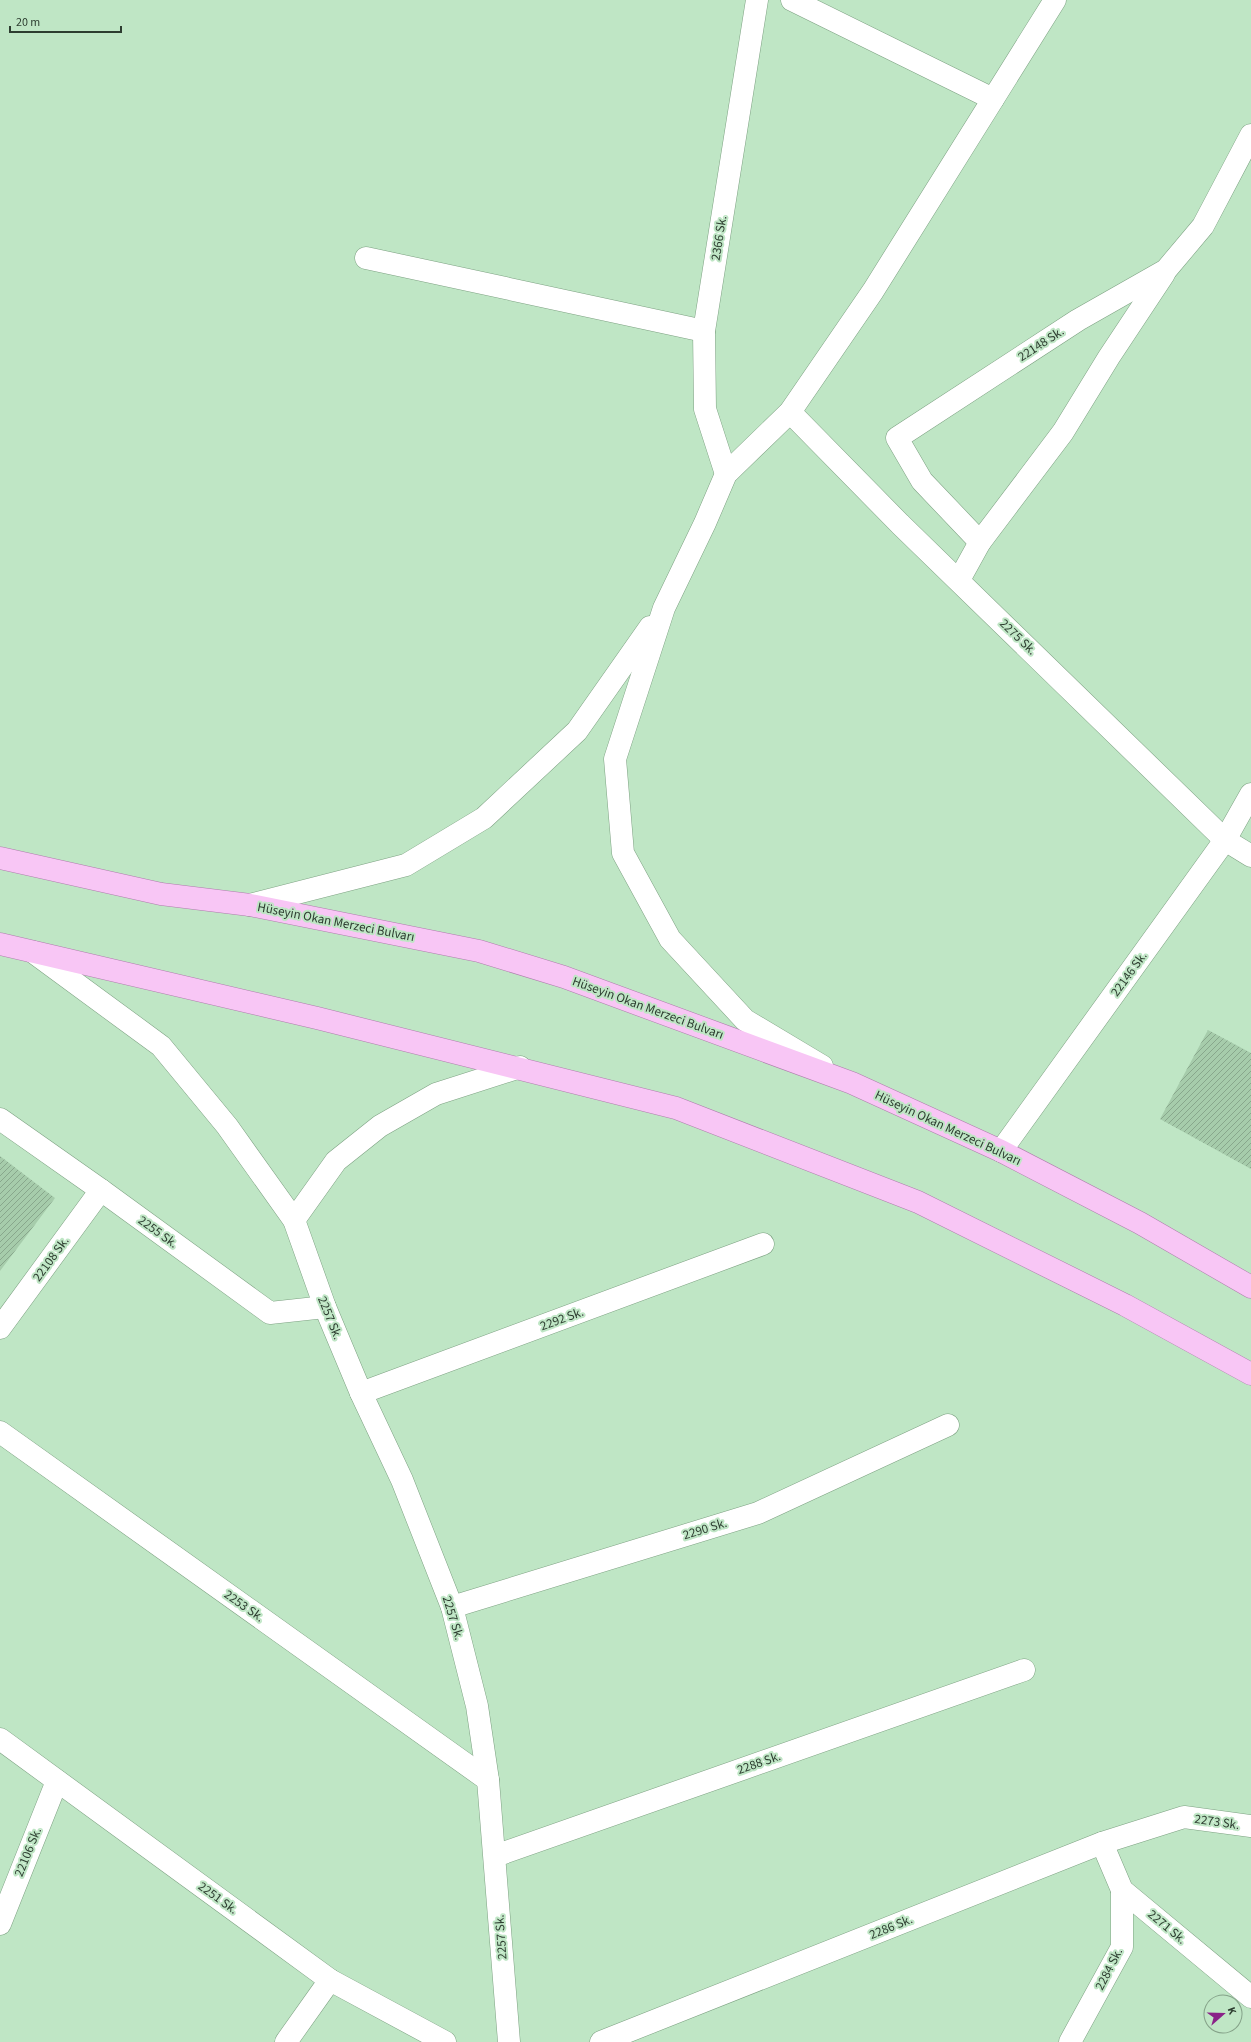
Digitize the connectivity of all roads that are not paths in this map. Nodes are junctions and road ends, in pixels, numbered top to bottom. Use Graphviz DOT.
graph roads {
  1 [pos="757,0"];
  2 [pos="792,0"];
  3 [pos="1055,0"];
  4 [pos="993,99"];
  5 [pos="1251,135"];
  6 [pos="366,258"];
  7 [pos="1166,270"];
  8 [pos="704,331"];
  9 [pos="790,412"];
  10 [pos="726,474"];
  11 [pos="980,542"];
  12 [pos="959,580"];
  13 [pos="664,608"];
  14 [pos="1251,794"];
  15 [pos="1225,840"];
  16 [pos="1251,856"];
  17 [pos="0,858"];
  18 [pos="250,905"];
  19 [pos="0,944"];
  20 [pos="33,952"];
  21 [pos="520,1067"];
  22 [pos="852,1083"];
  23 [pos="0,1119"];
  24 [pos="1002,1151"];
  25 [pos="102,1190"];
  26 [pos="294,1220"];
  27 [pos="763,1244"];
  28 [pos="1251,1287"];
  29 [pos="325,1307"];
  30 [pos="0,1328"];
  31 [pos="1251,1374"];
  32 [pos="361,1393"];
  33 [pos="948,1425"];
  34 [pos="0,1432"];
  35 [pos="452,1607"];
  36 [pos="1024,1670"];
  37 [pos="0,1739"];
  38 [pos="488,1780"];
  39 [pos="56,1781"];
  40 [pos="1184,1817"];
  41 [pos="1251,1826"];
  42 [pos="1102,1843"];
  43 [pos="495,1856"];
  44 [pos="1122,1890"];
  45 [pos="0,1924"];
  46 [pos="330,1980"];
  47 [pos="1251,1997"];
  48 [pos="286,2042"];
  49 [pos="445,2042"];
  50 [pos="509,2042"];
  51 [pos="602,2042"];
  52 [pos="1070,2042"];
  1 -- 8 [label="street, 2366 Sk."];
  2 -- 4 [label="street"];
  3 -- 4 [label="street"];
  4 -- 9 [label="street"];
  5 -- 7 [label="street, 22148 Sk."];
  6 -- 8 [label="street"];
  7 -- 11 [label="street"];
  7 -- 11 [label="street, 22148 Sk."];
  8 -- 10 [label="street, 2366 Sk."];
  9 -- 10 [label="street"];
  9 -- 12 [label="street, 2275 Sk."];
  10 -- 13 [label="street"];
  11 -- 12 [label="street"];
  12 -- 15 [label="street, 2275 Sk."];
  13 -- 18 [label="street"];
  13 -- 22 [label="street"];
  14 -- 15 [label="street, 22146 Sk."];
  15 -- 16 [label="street, 2275 Sk."];
  15 -- 24 [label="street, 22146 Sk."];
  17 -- 18 [label="main road, Hüseyin Okan Merzeci Bulvarı"];
  18 -- 22 [label="main road, Hüseyin Okan Merzeci Bulvarı"];
  19 -- 20 [label="main road"];
  20 -- 21 [label="main road"];
  20 -- 26 [label="street, 2257 Sk."];
  21 -- 26 [label="street"];
  21 -- 31 [label="main road"];
  22 -- 24 [label="main road, Hüseyin Okan Merzeci Bulvarı"];
  23 -- 25 [label="street, 2255 Sk."];
  24 -- 28 [label="main road, Hüseyin Okan Merzeci Bulvarı"];
  25 -- 29 [label="street, 2255 Sk."];
  25 -- 30 [label="street, 22108 Sk."];
  26 -- 29 [label="street, 2257 Sk."];
  27 -- 32 [label="street, 2292 Sk."];
  29 -- 32 [label="street, 2257 Sk."];
  32 -- 35 [label="street, 2257 Sk."];
  33 -- 35 [label="street, 2290 Sk."];
  34 -- 38 [label="street, 2253 Sk."];
  35 -- 38 [label="street, 2257 Sk."];
  36 -- 43 [label="street, 2288 Sk."];
  37 -- 39 [label="street, 2251 Sk."];
  38 -- 43 [label="street, 2257 Sk."];
  39 -- 45 [label="street, 22106 Sk."];
  39 -- 46 [label="street, 2251 Sk."];
  40 -- 41 [label="street, 2273 Sk."];
  40 -- 42 [label="street, 2286 Sk."];
  42 -- 44 [label="street, 2271 Sk."];
  42 -- 51 [label="street, 2286 Sk."];
  43 -- 50 [label="street, 2257 Sk."];
  44 -- 47 [label="street, 2271 Sk."];
  44 -- 52 [label="street, 2284 Sk."];
  46 -- 48 [label="street"];
  46 -- 49 [label="street, 2251 Sk."];
}
